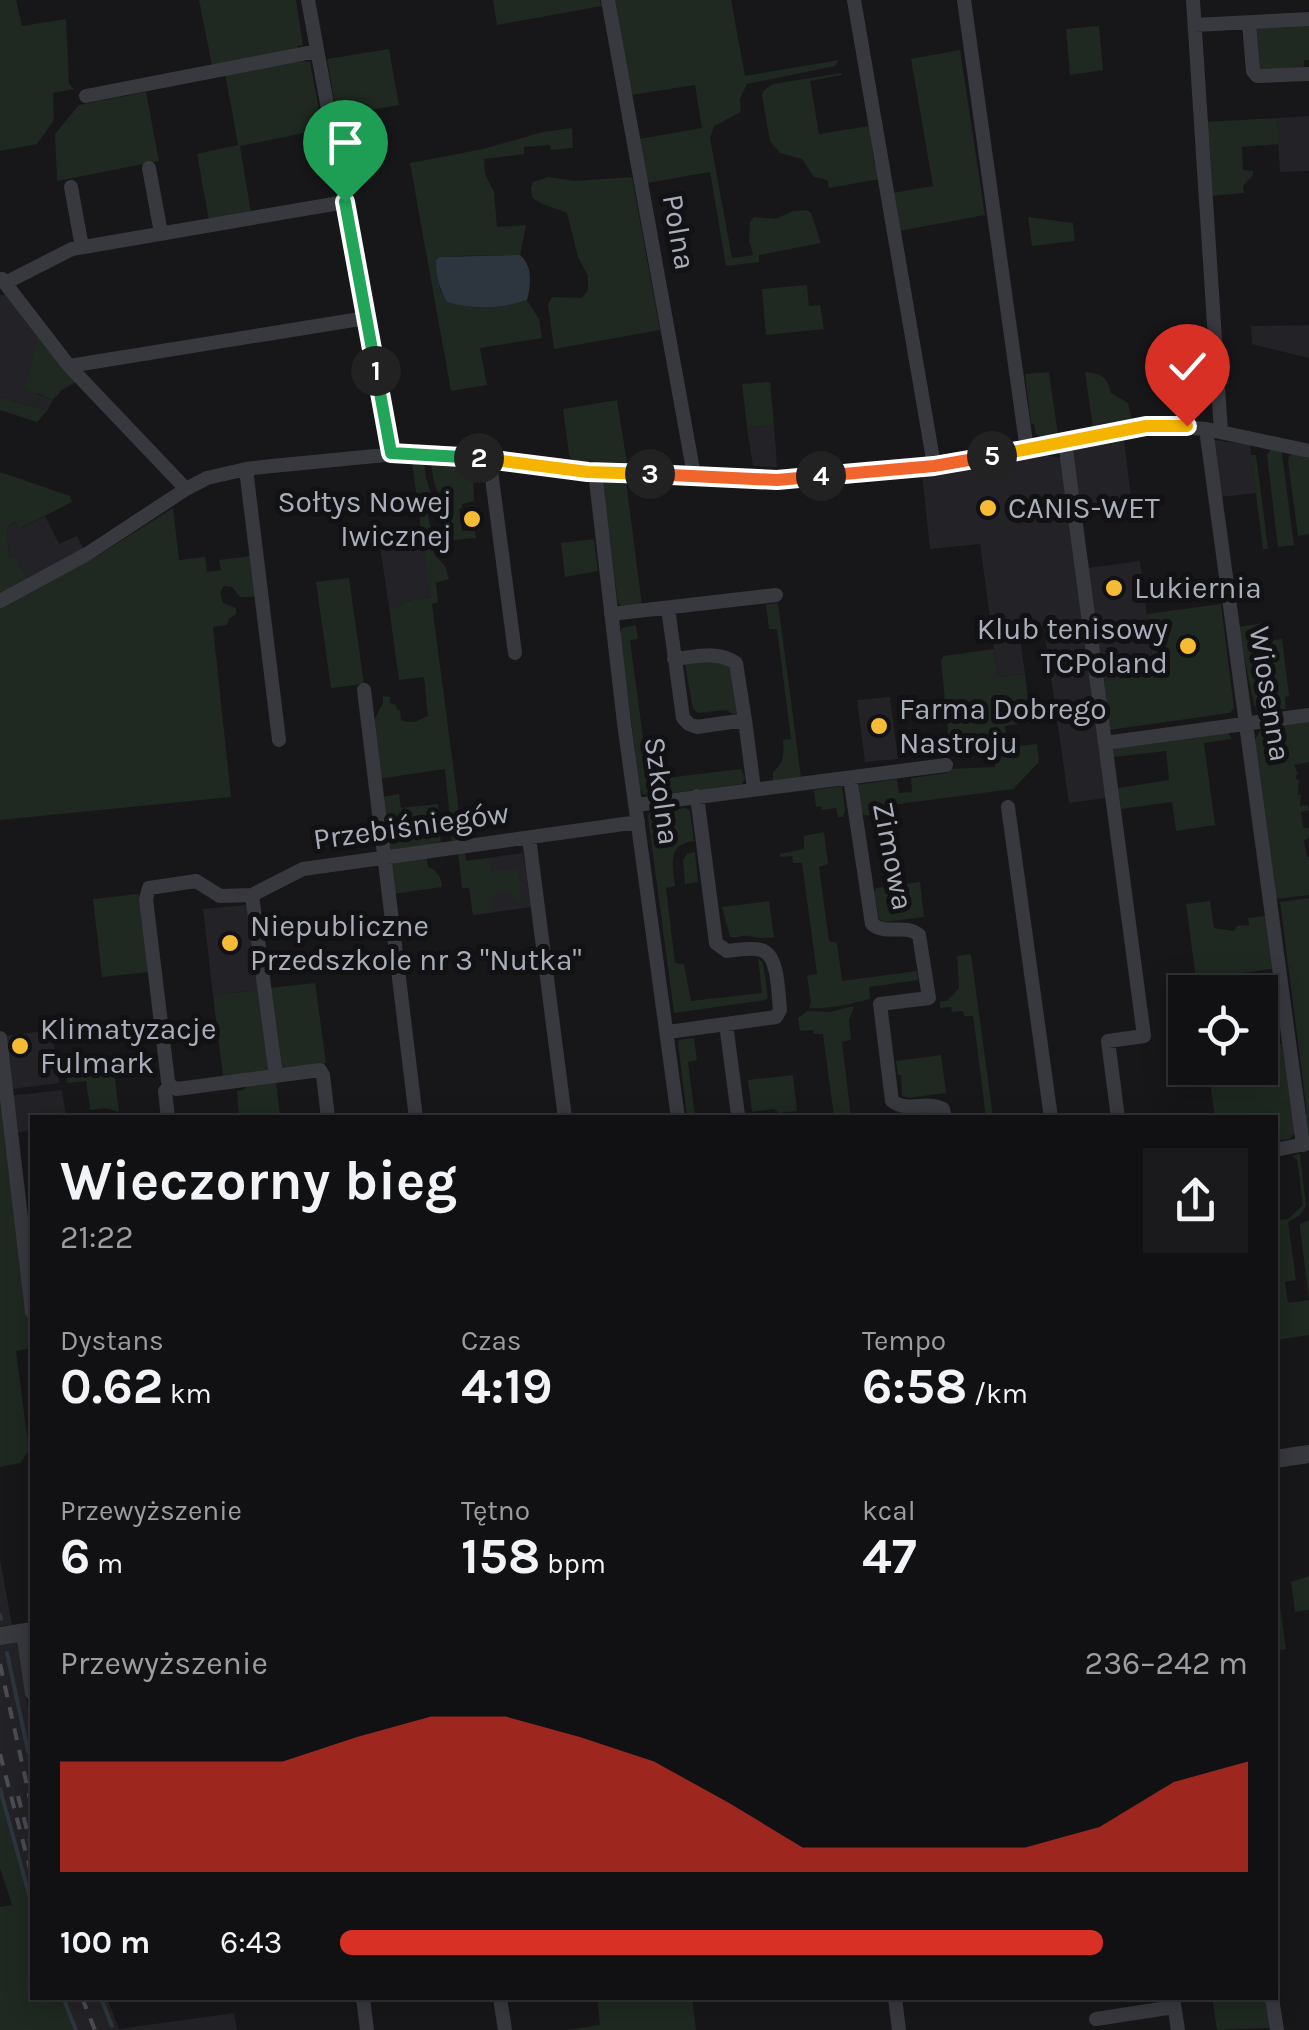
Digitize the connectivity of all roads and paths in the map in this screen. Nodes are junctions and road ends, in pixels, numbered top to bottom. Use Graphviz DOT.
graph roads {
  1 [pos="308,0"];
  2 [pos="608,0"];
  3 [pos="854,0"];
  4 [pos="964,0"];
  5 [pos="1194,0"];
  6 [pos="1309,19"];
  7 [pos="1249,23"];
  8 [pos="1195,25"];
  9 [pos="317,51"];
  10 [pos="1309,74"];
  11 [pos="86,96"];
  12 [pos="149,168"];
  13 [pos="72,188"];
  14 [pos="345,202"];
  15 [pos="161,233"];
  16 [pos="82,247"];
  17 [pos="3,279"];
  18 [pos="366,318"];
  19 [pos="69,366"];
  20 [pos="1214,431"];
  21 [pos="1065,442"];
  22 [pos="1027,450"];
  23 [pos="1309,451"];
  24 [pos="391,453"];
  25 [pos="492,460"];
  26 [pos="934,466"];
  27 [pos="246,469"];
  28 [pos="595,472"];
  29 [pos="694,475"];
  30 [pos="186,489"];
  31 [pos="776,594"];
  32 [pos="0,601"];
  33 [pos="668,608"];
  34 [pos="611,614"];
  35 [pos="514,652"];
  36 [pos="674,660"];
  37 [pos="364,690"];
  38 [pos="1309,716"];
  39 [pos="745,720"];
  40 [pos="1247,724"];
  41 [pos="280,740"];
  42 [pos="1105,743"];
  43 [pos="946,765"];
  44 [pos="850,778"];
  45 [pos="754,789"];
  46 [pos="696,796"];
  47 [pos="636,805"];
  48 [pos="1008,807"];
  49 [pos="638,822"];
  50 [pos="528,838"];
  51 [pos="384,858"];
  52 [pos="252,895"];
  53 [pos="726,1024"];
  54 [pos="668,1032"];
  55 [pos="0,1038"];
  56 [pos="276,1076"];
  57 [pos="171,1086"];
  58 [pos="168,1115"];
  59 [pos="328,1115"];
  60 [pos="416,1115"];
  61 [pos="565,1115"];
  62 [pos="678,1115"];
  63 [pos="738,1115"];
  64 [pos="944,1115"];
  65 [pos="1051,1115"];
  66 [pos="1118,1115"];
  67 [pos="1306,1144"];
  68 [pos="1278,1149"];
  69 [pos="30,1295"];
  70 [pos="1309,1454"];
  71 [pos="1278,1459"];
  72 [pos="28,1631"];
  73 [pos="0,1636"];
  74 [pos="30,1662"];
  75 [pos="363,2000"];
  76 [pos="500,2000"];
  77 [pos="895,2000"];
  78 [pos="1272,2000"];
  79 [pos="1174,2002"];
  80 [pos="1096,2018"];
  81 [pos="367,2030"];
  82 [pos="504,2030"];
  83 [pos="900,2030"];
  84 [pos="1178,2030"];
  85 [pos="1277,2030"];
  1 -- 9 [label="street"];
  2 -- 29 [label="street, Polna"];
  3 -- 26 [label="street"];
  4 -- 22 [label="street"];
  5 -- 8 [label="street, Wiosenna"];
  6 -- 7 [label="street"];
  7 -- 8 [label="street"];
  7 -- 10 [label="street"];
  8 -- 20 [label="street, Wiosenna"];
  9 -- 11 [label="street"];
  9 -- 14 [label="street"];
  12 -- 15 [label="street"];
  13 -- 16 [label="street"];
  14 -- 15 [label="street"];
  14 -- 18 [label="street"];
  15 -- 16 [label="street"];
  16 -- 17 [label="street"];
  17 -- 19 [label="street"];
  18 -- 19 [label="street"];
  18 -- 24 [label="street"];
  19 -- 30 [label="street"];
  20 -- 21 [label="street"];
  20 -- 23 [label="street"];
  20 -- 40 [label="street, Wiosenna"];
  21 -- 22 [label="street"];
  21 -- 42 [label="street"];
  22 -- 26 [label="street"];
  24 -- 25 [label="street"];
  24 -- 27 [label="street"];
  25 -- 28 [label="street"];
  25 -- 35 [label="street"];
  26 -- 29 [label="street"];
  27 -- 30 [label="street"];
  27 -- 41 [label="street"];
  28 -- 29 [label="street"];
  28 -- 34 [label="street, Szkolna"];
  30 -- 32 [label="street"];
  31 -- 33 [label="street"];
  33 -- 34 [label="street"];
  33 -- 36 [label="street"];
  34 -- 47 [label="street, Szkolna"];
  36 -- 39 [label="street"];
  36 -- 39 [label="street"];
  37 -- 51 [label="street"];
  38 -- 40 [label="street"];
  39 -- 45 [label="street"];
  40 -- 42 [label="street"];
  40 -- 67 [label="street, Wiosenna"];
  42 -- 66 [label="street"];
  43 -- 44 [label="street"];
  44 -- 45 [label="street"];
  44 -- 64 [label="street, Zimowa"];
  45 -- 46 [label="street"];
  46 -- 47 [label="street"];
  46 -- 53 [label="street"];
  47 -- 49 [label="street, Szkolna"];
  48 -- 65 [label="street"];
  49 -- 50 [label="street, Przebiśniegów"];
  49 -- 54 [label="street, Szkolna"];
  50 -- 51 [label="street, Przebiśniegów"];
  50 -- 61 [label="street"];
  51 -- 52 [label="street, Przebiśniegów"];
  51 -- 60 [label="street"];
  52 -- 56 [label="street"];
  52 -- 57 [label="street"];
  53 -- 54 [label="street"];
  53 -- 63 [label="street"];
  54 -- 62 [label="street, Szkolna"];
  55 -- 69 [label="street"];
  56 -- 57 [label="street"];
  56 -- 59 [label="street"];
  57 -- 58 [label="street"];
  67 -- 68 [label="street"];
  70 -- 71 [label="street"];
  72 -- 73 [label="street"];
  72 -- 74 [label="street"];
  75 -- 81 [label="street"];
  76 -- 82 [label="street"];
  77 -- 83 [label="street"];
  78 -- 85 [label="street"];
  79 -- 80 [label="street"];
  79 -- 84 [label="street"];
}
